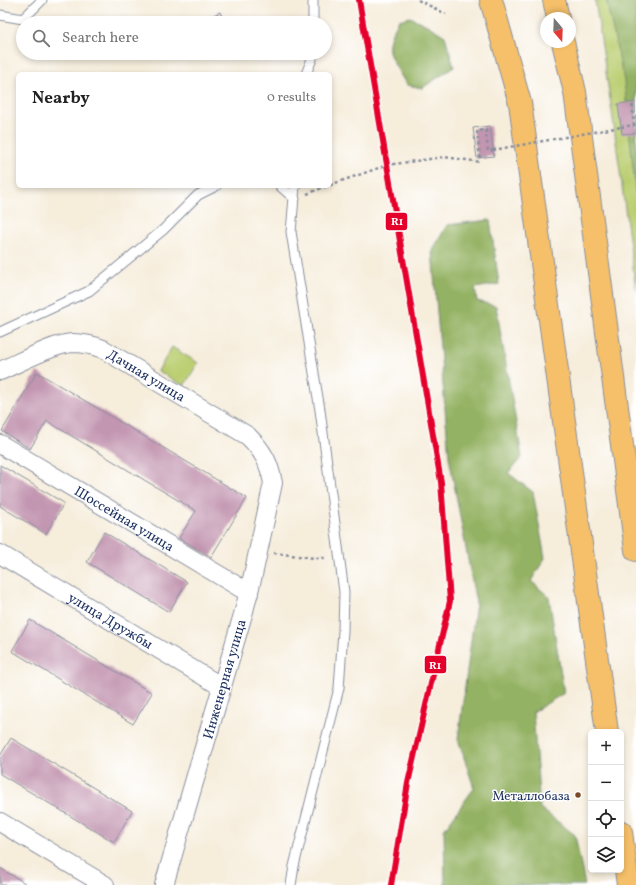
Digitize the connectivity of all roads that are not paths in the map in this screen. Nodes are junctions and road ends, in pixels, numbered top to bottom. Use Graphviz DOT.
graph roads {
  1 [pos="42,0"];
  2 [pos="313,0"];
  3 [pos="491,0"];
  4 [pos="554,0"];
  5 [pos="557,12"];
  6 [pos="0,14"];
  7 [pos="25,16"];
  8 [pos="313,16"];
  9 [pos="16,17"];
  10 [pos="565,48"];
  11 [pos="312,60"];
  12 [pos="307,72"];
  13 [pos="212,188"];
  14 [pos="282,188"];
  15 [pos="295,188"];
  16 [pos="295,199"];
  17 [pos="0,332"];
  18 [pos="0,371"];
  19 [pos="0,444"];
  20 [pos="271,470"];
  21 [pos="636,550"];
  22 [pos="0,554"];
  23 [pos="249,593"];
  24 [pos="222,688"];
  25 [pos="607,729"];
  26 [pos="0,822"];
  27 [pos="622,837"];
  28 [pos="106,885"];
  29 [pos="164,885"];
  30 [pos="291,885"];
  31 [pos="628,885"];
  1 -- 7 [label="lane"];
  2 -- 8 [label="lane"];
  3 -- 25 [label="highway"];
  4 -- 5 [label="highway"];
  6 -- 9 [label="lane"];
  10 -- 21 [label="highway"];
  11 -- 12 [label="lane"];
  13 -- 17 [label="lane"];
  14 -- 16 [label="lane"];
  15 -- 16 [label="lane"];
  16 -- 30 [label="lane"];
  18 -- 20 [label="street, Дачная улица"];
  19 -- 23 [label="street, Шоссейная улица"];
  20 -- 23 [label="street, Инженерная улица"];
  22 -- 24 [label="street, улица Дружбы"];
  23 -- 24 [label="street, Инженерная улица"];
  24 -- 29 [label="street, Инженерная улица"];
  26 -- 28 [label="street"];
  27 -- 31 [label="highway"];
}
